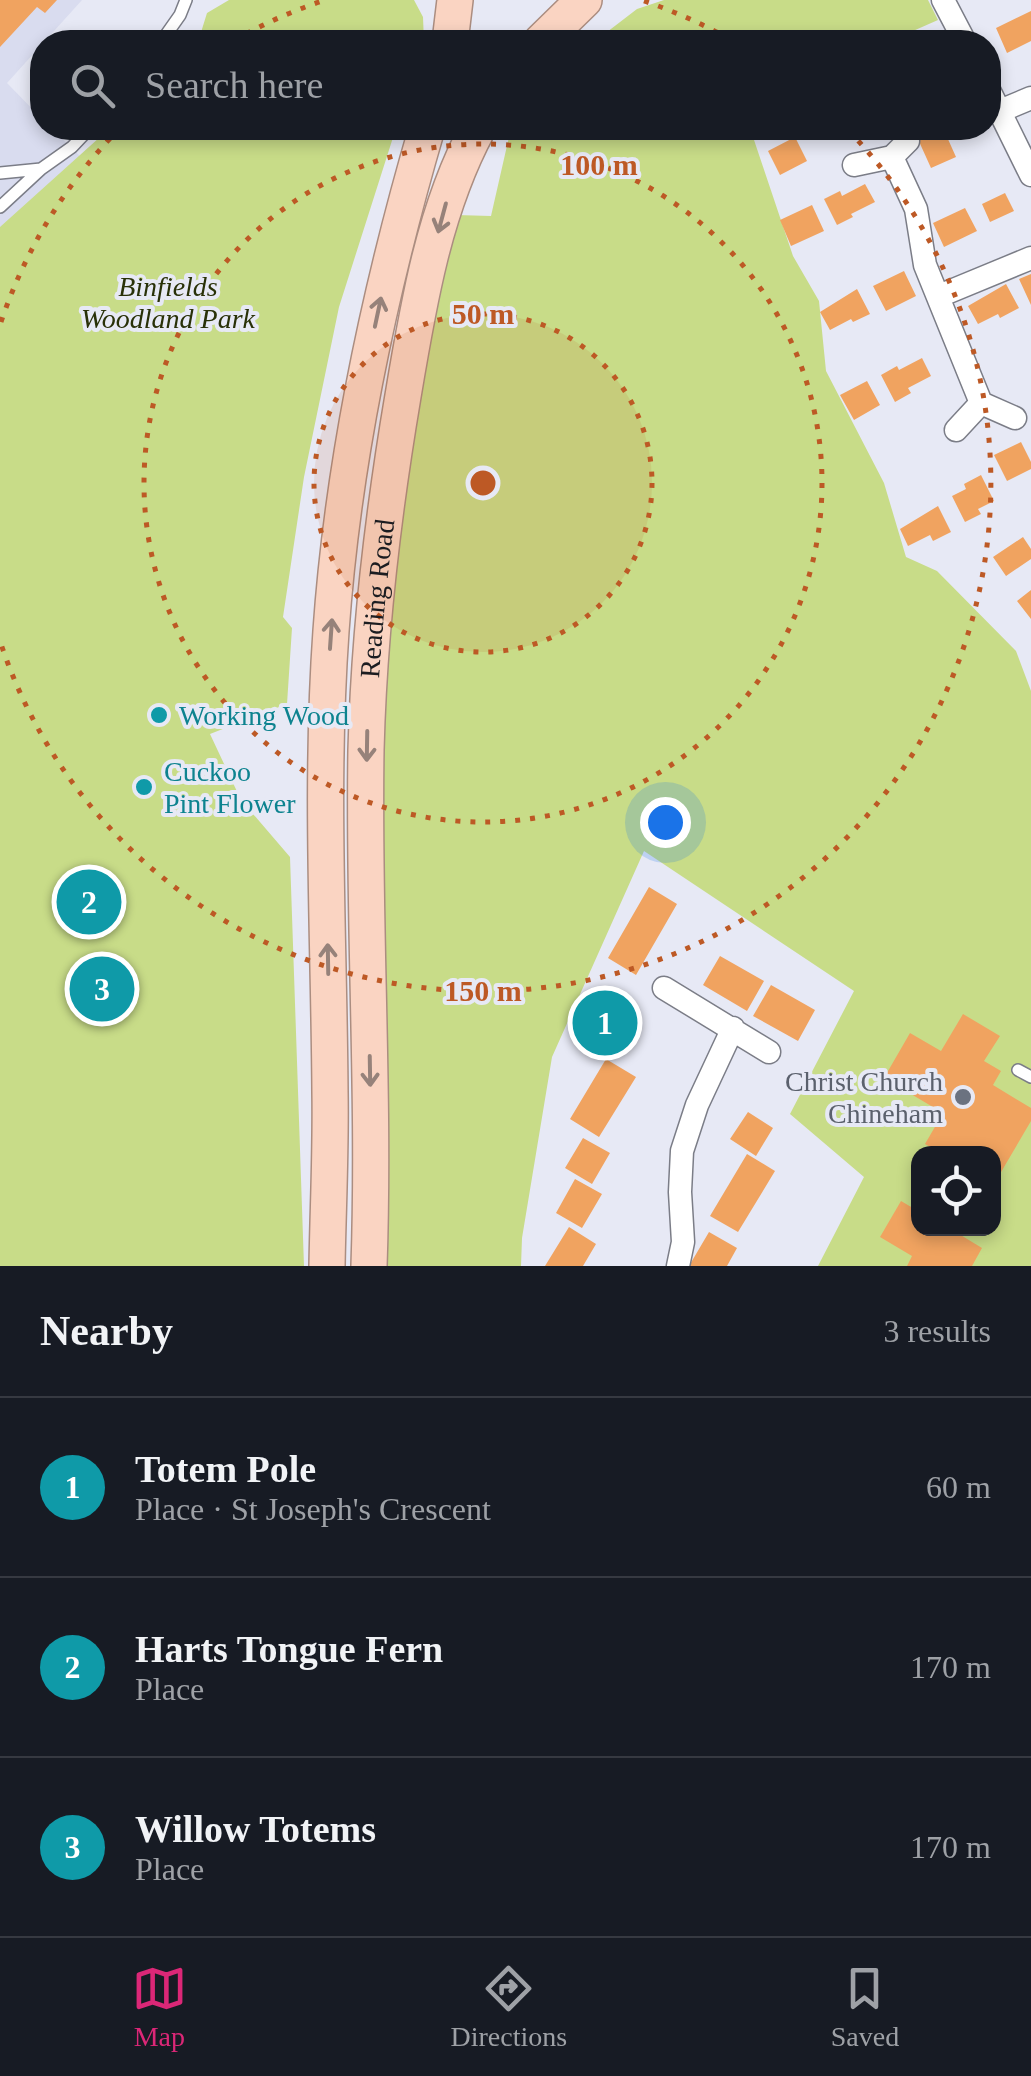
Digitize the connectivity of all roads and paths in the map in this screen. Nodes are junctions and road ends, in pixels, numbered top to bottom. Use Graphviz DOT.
graph roads {
  1 [pos="186,0"];
  2 [pos="455,0"];
  3 [pos="584,0"];
  4 [pos="942,0"];
  5 [pos="169,30"];
  6 [pos="451,30"];
  7 [pos="553,30"];
  8 [pos="958,30"];
  9 [pos="1031,98"];
  10 [pos="1001,111"];
  11 [pos="1001,113"];
  12 [pos="78,140"];
  13 [pos="423,140"];
  14 [pos="471,140"];
  15 [pos="854,164"];
  16 [pos="41,169"];
  17 [pos="0,173"];
  18 [pos="1031,176"];
  19 [pos="0,207"];
  20 [pos="1031,258"];
  21 [pos="939,296"];
  22 [pos="981,403"];
  23 [pos="1016,418"];
  24 [pos="956,430"];
  25 [pos="664,988"];
  26 [pos="734,1028"];
  27 [pos="768,1052"];
  28 [pos="1018,1070"];
  29 [pos="1031,1077"];
  30 [pos="327,1266"];
  31 [pos="369,1266"];
  32 [pos="678,1266"];
  1 -- 5 [label="lane"];
  2 -- 6 [label="highway"];
  3 -- 7 [label="highway"];
  4 -- 8 [label="street"];
  9 -- 10 [label="street"];
  11 -- 18 [label="street"];
  12 -- 16 [label="lane"];
  30 -- 13 [label="highway, Reading Road, one-way"];
  14 -- 31 [label="highway, Reading Road, one-way"];
  15 -- 21 [label="street"];
  16 -- 17 [label="lane"];
  16 -- 19 [label="lane"];
  20 -- 21 [label="street"];
  21 -- 22 [label="street"];
  22 -- 23 [label="street"];
  22 -- 24 [label="street"];
  25 -- 26 [label="street"];
  26 -- 27 [label="street"];
  26 -- 32 [label="street"];
  28 -- 29 [label="lane"];
}
